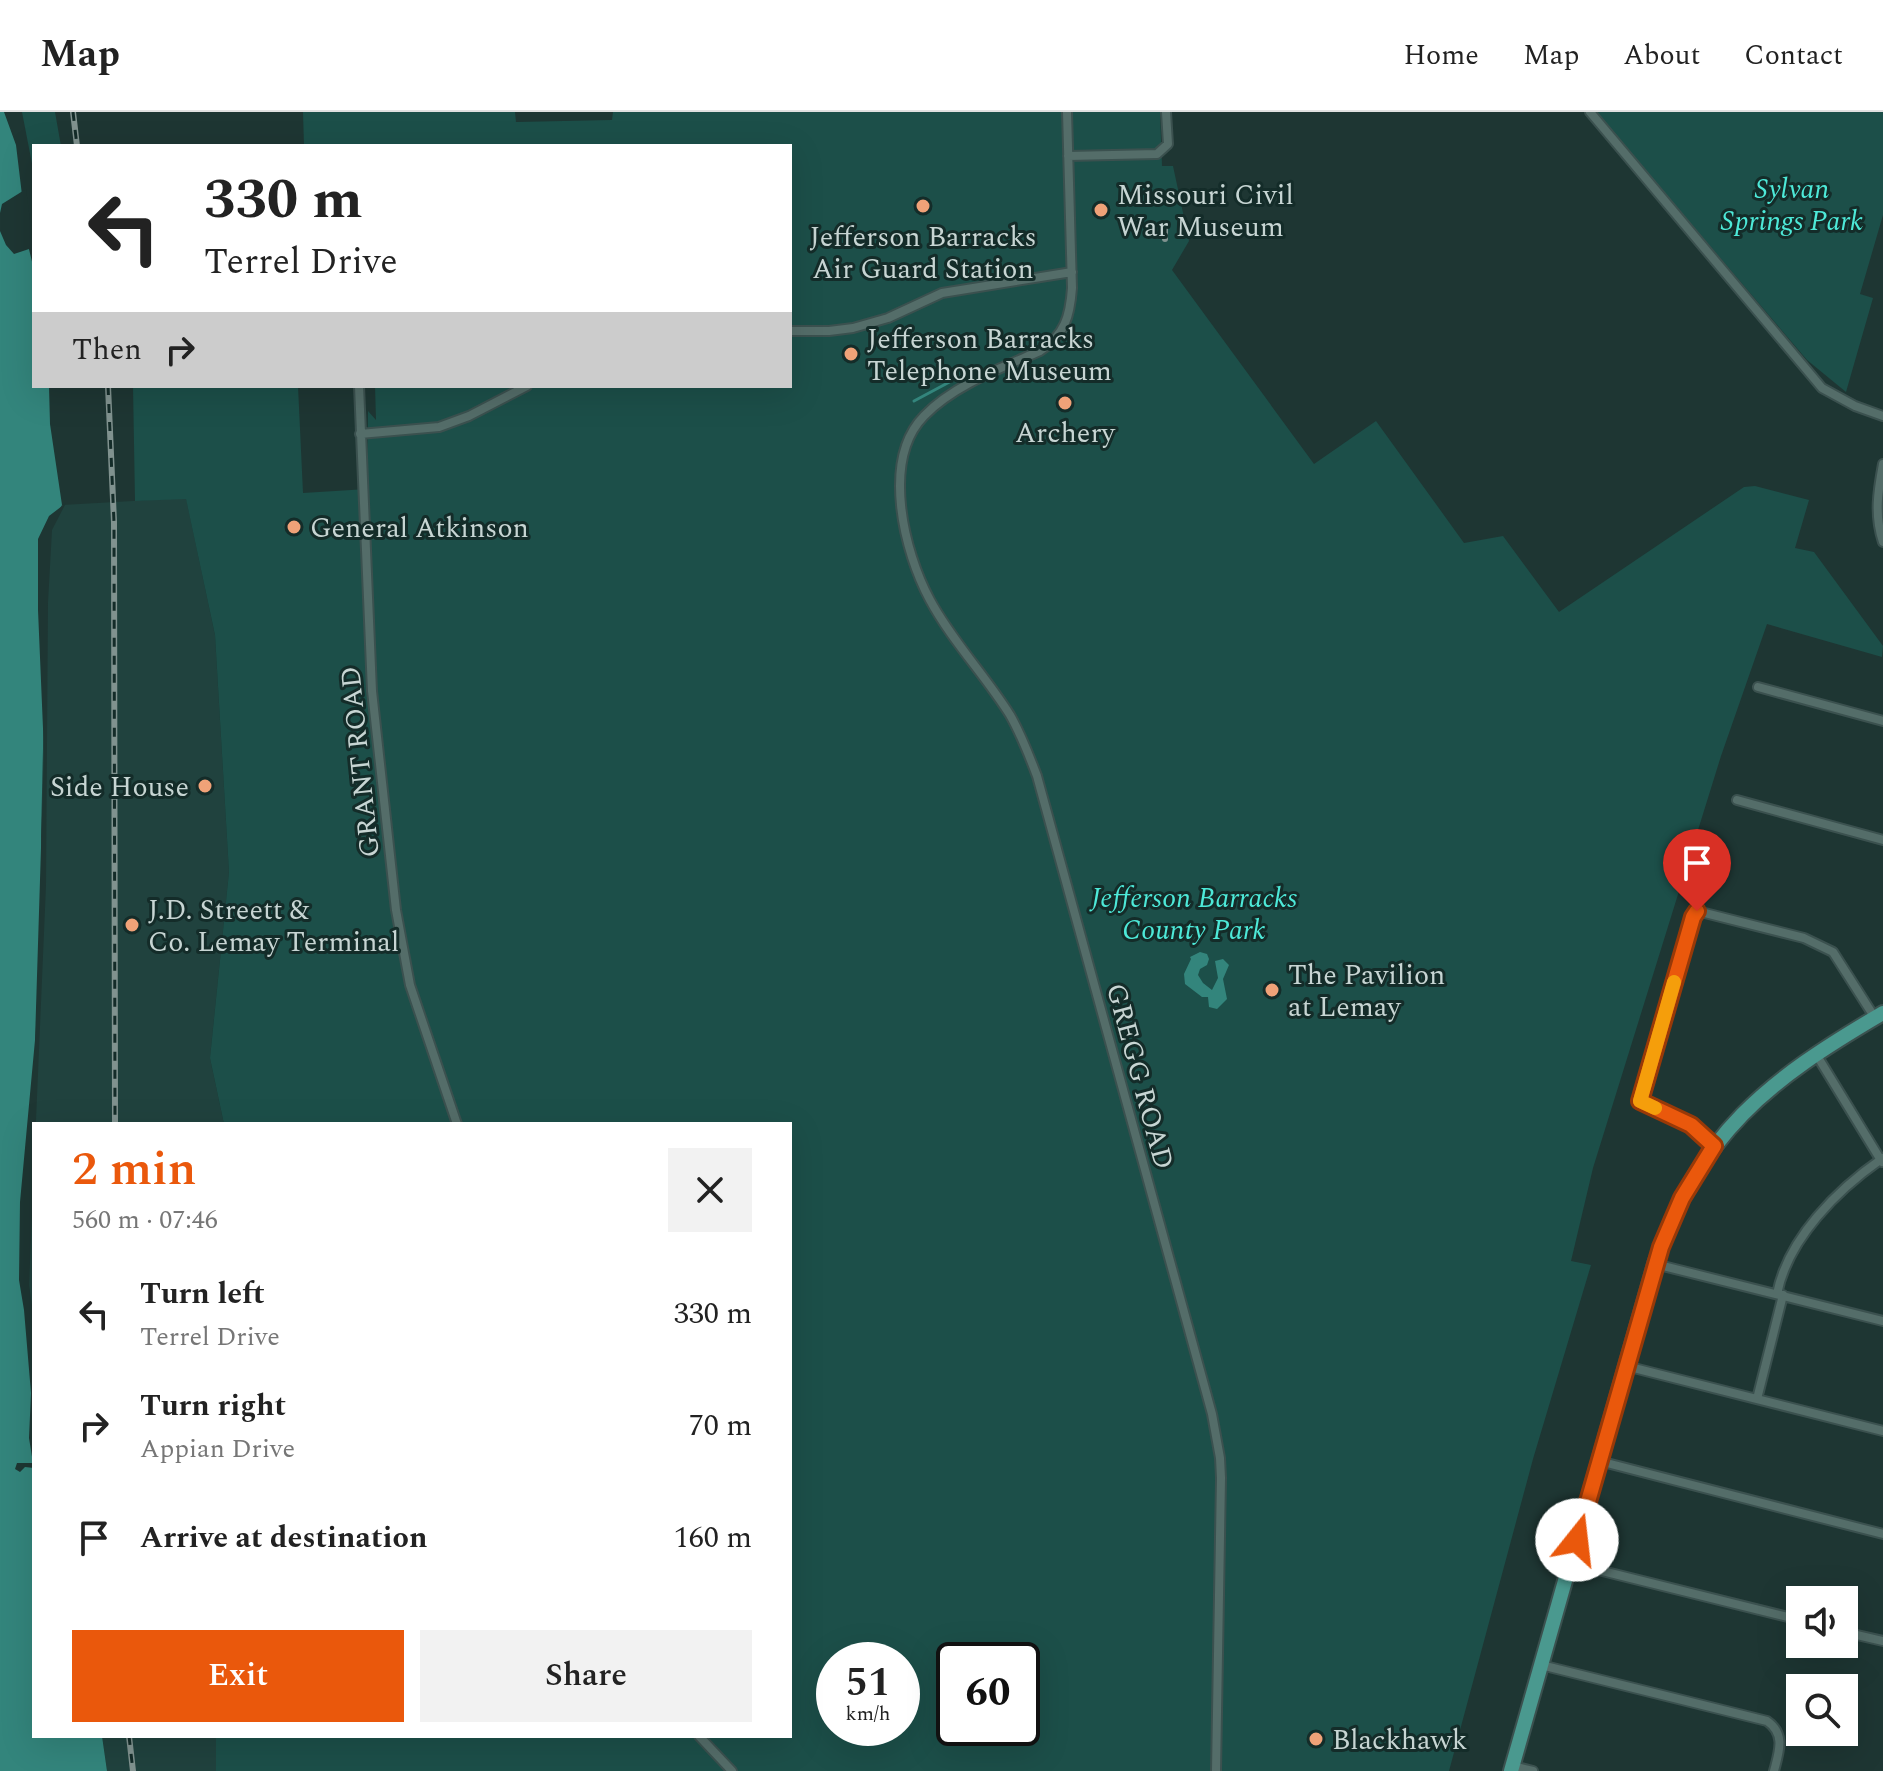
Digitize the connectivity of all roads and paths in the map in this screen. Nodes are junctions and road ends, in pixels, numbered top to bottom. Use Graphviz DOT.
graph roads {
  1 [pos="1067,112"];
  2 [pos="1166,112"];
  3 [pos="1590,112"];
  4 [pos="1068,156"];
  5 [pos="1072,272"];
  6 [pos="792,331"];
  7 [pos="359,388"];
  8 [pos="523,388"];
  9 [pos="1883,416"];
  10 [pos="360,434"];
  11 [pos="1883,464"];
  12 [pos="1883,542"];
  13 [pos="1758,687"];
  14 [pos="1883,721"];
  15 [pos="1737,800"];
  16 [pos="1883,840"];
  17 [pos="1879,1015"];
  18 [pos="1816,1053"];
  19 [pos="456,1122"];
  20 [pos="1714,1146"];
  21 [pos="1882,1160"];
  22 [pos="1655,1264"];
  23 [pos="1780,1294"];
  24 [pos="1883,1321"];
  25 [pos="1626,1366"];
  26 [pos="1757,1399"];
  27 [pos="1883,1431"];
  28 [pos="1599,1461"];
  29 [pos="1883,1534"];
  30 [pos="1570,1563"];
  31 [pos="1786,1617"];
  32 [pos="1858,1635"];
  33 [pos="1883,1641"];
  34 [pos="1541,1665"];
  35 [pos="701,1738"];
  36 [pos="1512,1768"];
  37 [pos="732,1771"];
  38 [pos="1216,1771"];
  39 [pos="1533,1771"];
  40 [pos="1774,1771"];
  1 -- 4 [label="street, GREGG ROAD"];
  2 -- 4 [label="street"];
  3 -- 9 [label="street"];
  4 -- 5 [label="street, GREGG ROAD"];
  5 -- 6 [label="street"];
  5 -- 38 [label="street, GREGG ROAD"];
  7 -- 10 [label="street, GRANT ROAD"];
  8 -- 10 [label="street"];
  10 -- 19 [label="street, GRANT ROAD"];
  11 -- 12 [label="street"];
  13 -- 14 [label="street"];
  15 -- 16 [label="street"];
  17 -- 18 [label="main road"];
  17 -- 20 [label="street"];
  18 -- 20 [label="main road"];
  18 -- 21 [label="street"];
  20 -- 22 [label="main road"];
  21 -- 23 [label="street"];
  22 -- 23 [label="street"];
  22 -- 25 [label="main road"];
  23 -- 24 [label="street"];
  23 -- 26 [label="street"];
  25 -- 26 [label="street"];
  25 -- 28 [label="main road"];
  26 -- 27 [label="street"];
  28 -- 29 [label="street"];
  28 -- 30 [label="main road"];
  30 -- 31 [label="street"];
  30 -- 34 [label="main road"];
  32 -- 33 [label="street"];
  34 -- 36 [label="main road"];
  34 -- 40 [label="street"];
  35 -- 37 [label="street"];
  36 -- 39 [label="street"];
}
